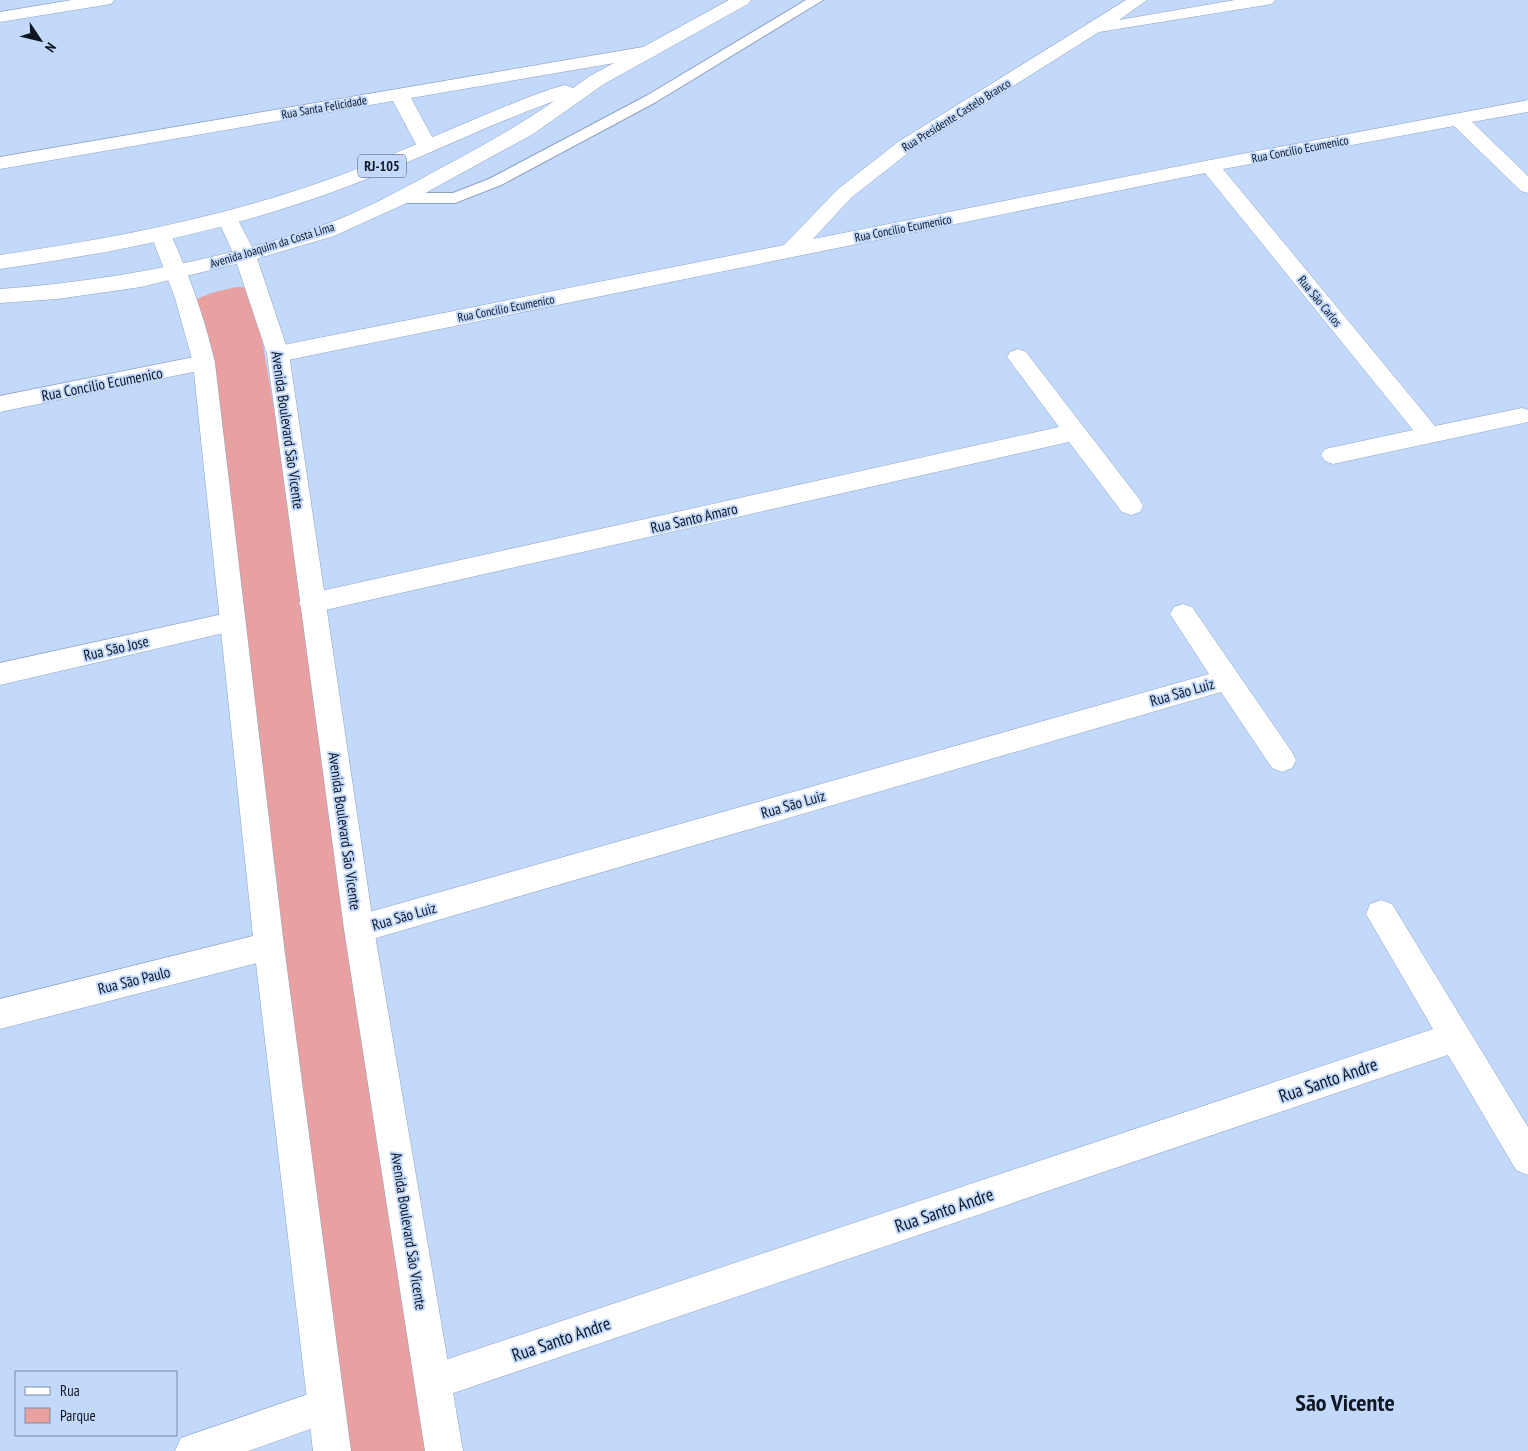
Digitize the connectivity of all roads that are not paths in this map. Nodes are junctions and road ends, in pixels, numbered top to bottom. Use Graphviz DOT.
graph roads {
  1 [pos="105,0"];
  2 [pos="742,0"];
  3 [pos="816,0"];
  4 [pos="1138,0"];
  5 [pos="1266,0"];
  6 [pos="0,17"];
  7 [pos="1092,30"];
  8 [pos="649,52"];
  9 [pos="598,80"];
  10 [pos="399,94"];
  11 [pos="1528,106"];
  12 [pos="1458,119"];
  13 [pos="427,146"];
  14 [pos="0,163"];
  15 [pos="1210,166"];
  16 [pos="1528,187"];
  17 [pos="402,198"];
  18 [pos="227,218"];
  19 [pos="161,235"];
  20 [pos="790,250"];
  21 [pos="245,255"];
  22 [pos="0,262"];
  23 [pos="177,272"];
  24 [pos="0,296"];
  25 [pos="278,354"];
  26 [pos="1018,357"];
  27 [pos="204,363"];
  28 [pos="0,404"];
  29 [pos="1522,416"];
  30 [pos="1075,432"];
  31 [pos="1430,435"];
  32 [pos="1333,455"];
  33 [pos="1132,506"];
  34 [pos="312,603"];
  35 [pos="1183,614"];
  36 [pos="232,622"];
  37 [pos="0,674"];
  38 [pos="1228,679"];
  39 [pos="1282,760"];
  40 [pos="1381,914"];
  41 [pos="359,929"];
  42 [pos="269,946"];
  43 [pos="0,1014"];
  44 [pos="1456,1038"];
  45 [pos="1528,1158"];
  46 [pos="433,1382"];
  47 [pos="326,1406"];
  48 [pos="194,1451"];
  49 [pos="332,1451"];
  50 [pos="444,1451"];
  1 -- 6 [label="street"];
  2 -- 8 [label="street, Avenida Joaquim da Costa Lima / RJ-105"];
  3 -- 17 [label="lane"];
  4 -- 7 [label="street, Rua Presidente Castelo Branco"];
  5 -- 7 [label="street"];
  7 -- 20 [label="street, Rua Presidente Castelo Branco"];
  8 -- 9 [label="street, Avenida Joaquim da Costa Lima / RJ-105"];
  8 -- 10 [label="street, Rua Santa Felicidade"];
  9 -- 13 [label="street, Avenida Joaquim da Costa Lima / RJ-105"];
  9 -- 17 [label="street, Avenida Joaquim da Costa Lima / RJ-105"];
  10 -- 13 [label="street"];
  10 -- 14 [label="street, Rua Santa Felicidade"];
  11 -- 12 [label="street, Rua Concilio Ecumenico"];
  12 -- 15 [label="street, Rua Concilio Ecumenico"];
  12 -- 16 [label="street"];
  13 -- 18 [label="street, Avenida Joaquim da Costa Lima / RJ-105"];
  15 -- 20 [label="street, Rua Concilio Ecumenico"];
  15 -- 31 [label="street, Rua São Carlos"];
  17 -- 21 [label="street, Avenida Joaquim da Costa Lima / RJ-105"];
  18 -- 19 [label="street, Avenida Joaquim da Costa Lima / RJ-105"];
  18 -- 21 [label="street, Avenida Boulevard São Vicente"];
  19 -- 22 [label="street, Avenida Joaquim da Costa Lima / RJ-105"];
  19 -- 23 [label="street"];
  20 -- 25 [label="street, Rua Concilio Ecumenico"];
  21 -- 23 [label="street, Avenida Joaquim da Costa Lima / RJ-105"];
  21 -- 25 [label="street, Avenida Boulevard São Vicente"];
  23 -- 24 [label="street, Avenida Joaquim da Costa Lima / RJ-105"];
  23 -- 27 [label="street"];
  25 -- 34 [label="street, Avenida Boulevard São Vicente"];
  26 -- 30 [label="street"];
  27 -- 28 [label="street, Rua Concilio Ecumenico"];
  27 -- 36 [label="street"];
  29 -- 31 [label="street"];
  30 -- 33 [label="street"];
  30 -- 34 [label="street, Rua Santo Amaro"];
  31 -- 32 [label="street"];
  34 -- 41 [label="street, Avenida Boulevard São Vicente"];
  35 -- 38 [label="street"];
  36 -- 37 [label="street, Rua Sāo Jose"];
  36 -- 42 [label="street"];
  38 -- 39 [label="street"];
  38 -- 41 [label="street, Rua Sāo Luiz"];
  40 -- 44 [label="street"];
  41 -- 46 [label="street, Avenida Boulevard São Vicente"];
  42 -- 43 [label="street, Rua Sāo Paulo"];
  42 -- 47 [label="street"];
  44 -- 45 [label="street"];
  44 -- 46 [label="street, Rua Santo Andre"];
  46 -- 50 [label="street, Avenida Boulevard São Vicente"];
  47 -- 48 [label="street"];
  47 -- 49 [label="street"];
}
